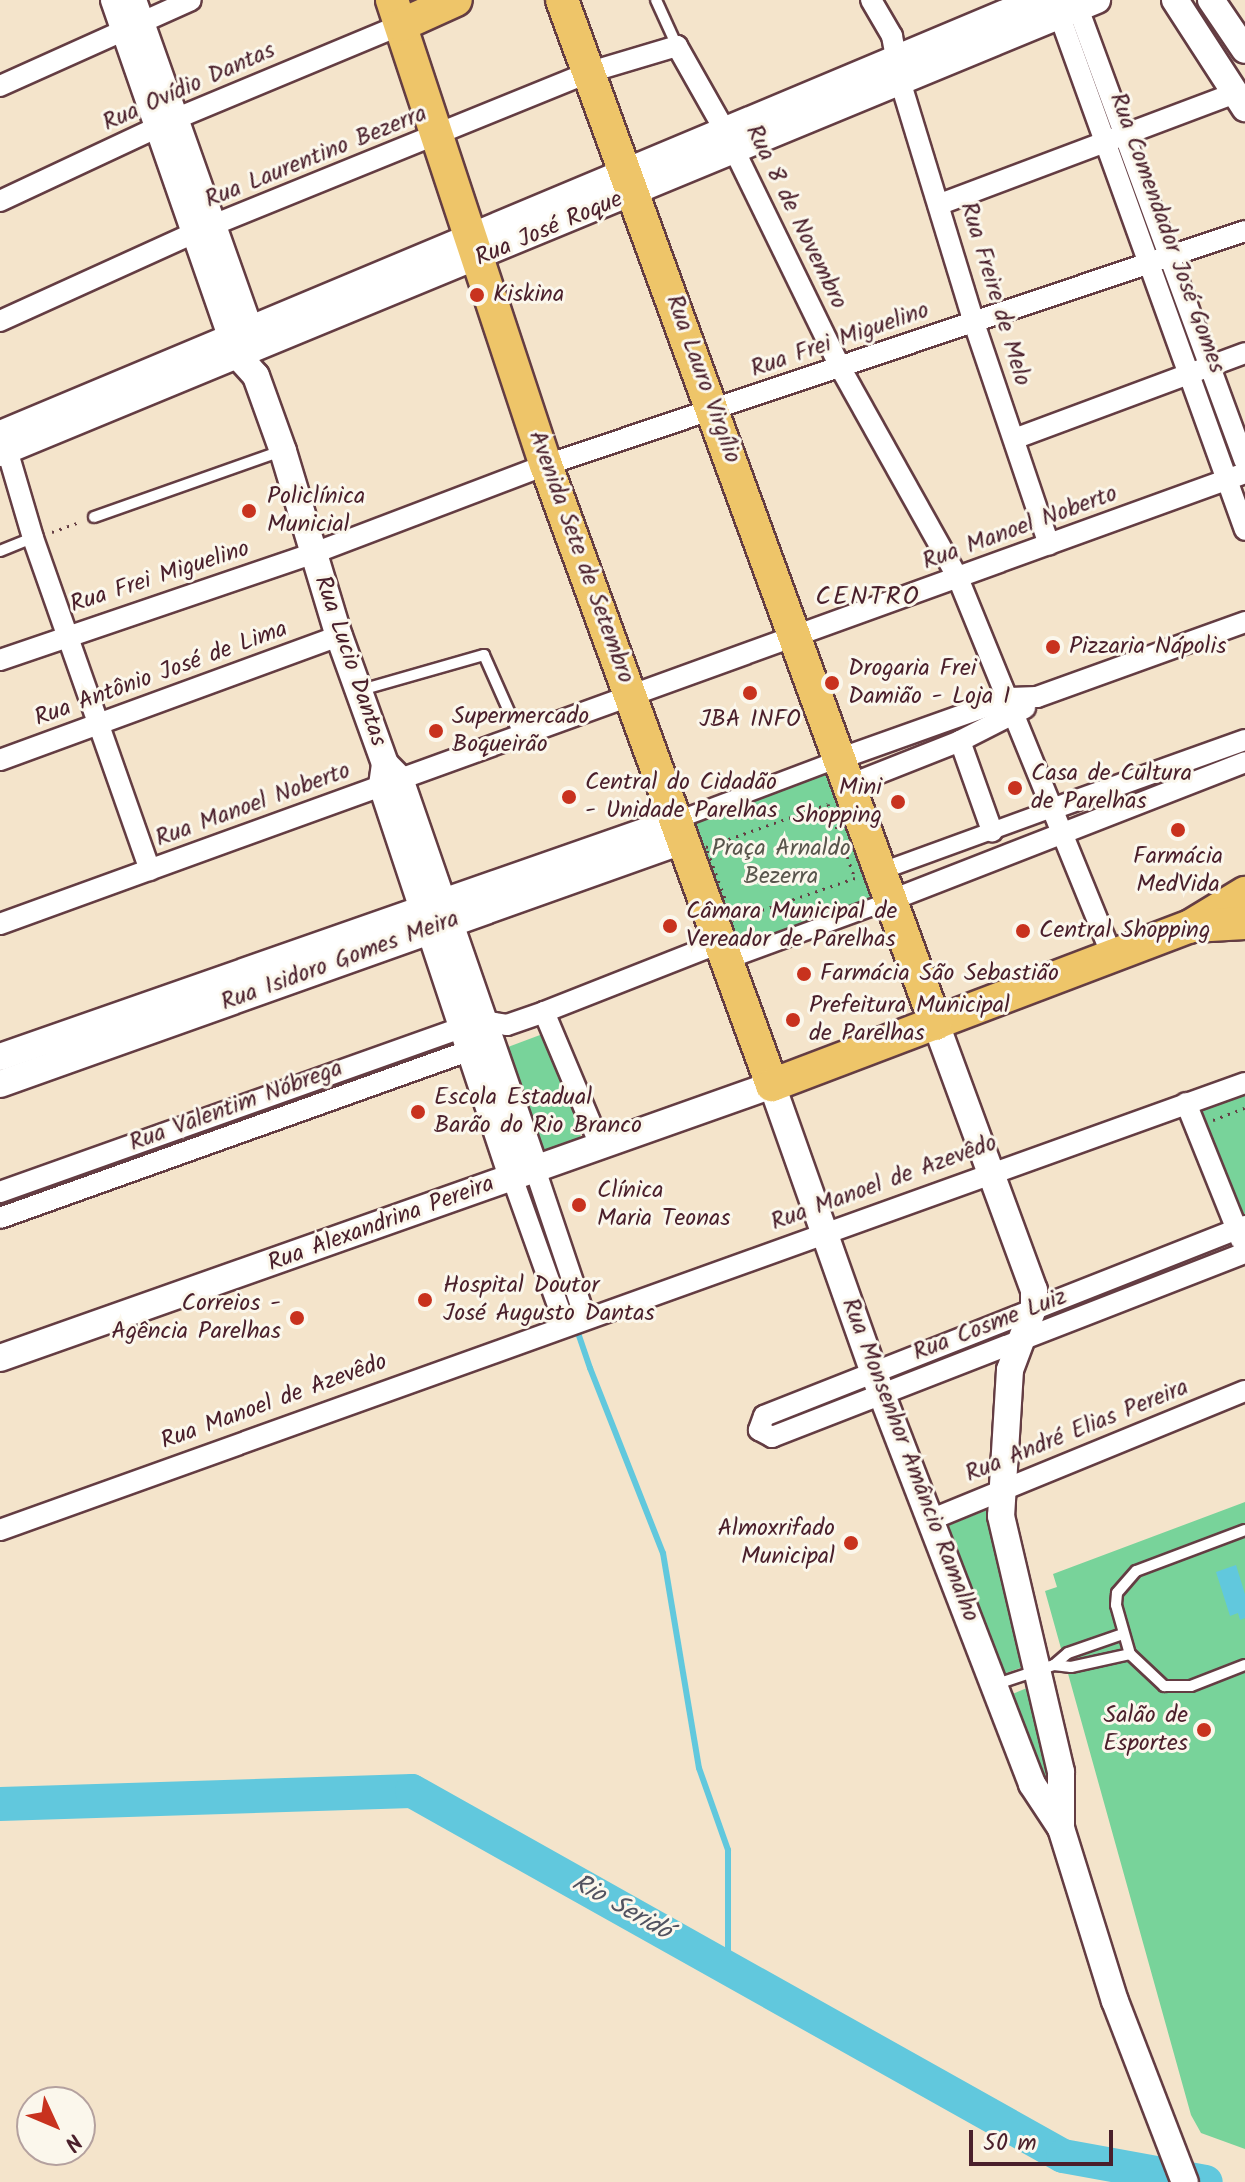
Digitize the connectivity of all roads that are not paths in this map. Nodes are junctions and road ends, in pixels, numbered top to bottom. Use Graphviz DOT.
graph roads {
  1 [pos="114,0"];
  2 [pos="191,0"];
  3 [pos="456,0"];
  4 [pos="562,0"];
  5 [pos="656,0"];
  6 [pos="871,0"];
  7 [pos="1036,0"];
  8 [pos="1175,0"];
  9 [pos="1211,0"];
  10 [pos="1073,5"];
  11 [pos="396,12"];
  12 [pos="133,17"];
  13 [pos="677,46"];
  14 [pos="1245,50"];
  15 [pos="897,58"];
  16 [pos="590,72"];
  17 [pos="901,84"];
  18 [pos="0,86"];
  19 [pos="1240,100"];
  20 [pos="167,124"];
  21 [pos="436,137"];
  22 [pos="1114,139"];
  23 [pos="730,142"];
  24 [pos="632,182"];
  25 [pos="0,201"];
  26 [pos="940,204"];
  27 [pos="205,229"];
  28 [pos="1245,231"];
  29 [pos="474,247"];
  30 [pos="1170,256"];
  31 [pos="1149,263"];
  32 [pos="973,320"];
  33 [pos="0,321"];
  34 [pos="246,349"];
  35 [pos="1245,353"];
  36 [pos="1211,366"];
  37 [pos="840,367"];
  38 [pos="1191,373"];
  39 [pos="715,412"];
  40 [pos="1014,439"];
  41 [pos="2,440"];
  42 [pos="283,451"];
  43 [pos="1245,461"];
  44 [pos="546,465"];
  45 [pos="1236,476"];
  46 [pos="94,517"];
  47 [pos="1245,530"];
  48 [pos="33,538"];
  49 [pos="1049,544"];
  50 [pos="0,551"];
  51 [pos="314,553"];
  52 [pos="958,578"];
  53 [pos="1245,622"];
  54 [pos="66,636"];
  55 [pos="339,636"];
  56 [pos="796,639"];
  57 [pos="0,660"];
  58 [pos="359,691"];
  59 [pos="631,697"];
  60 [pos="1013,707"];
  61 [pos="96,724"];
  62 [pos="519,734"];
  63 [pos="1245,740"];
  64 [pos="960,741"];
  65 [pos="0,760"];
  66 [pos="1245,762"];
  67 [pos="389,776"];
  68 [pos="839,783"];
  69 [pos="1055,808"];
  70 [pos="678,831"];
  71 [pos="992,831"];
  72 [pos="1065,831"];
  73 [pos="150,870"];
  74 [pos="885,890"];
  75 [pos="1245,893"];
  76 [pos="435,916"];
  77 [pos="1245,923"];
  78 [pos="0,924"];
  79 [pos="1189,927"];
  80 [pos="723,952"];
  81 [pos="1113,957"];
  82 [pos="544,1012"];
  83 [pos="936,1024"];
  84 [pos="482,1033"];
  85 [pos="87,1040"];
  86 [pos="0,1057"];
  87 [pos="1245,1083"];
  88 [pos="0,1084"];
  89 [pos="772,1085"];
  90 [pos="1186,1103"];
  91 [pos="600,1145"];
  92 [pos="991,1171"];
  93 [pos="524,1173"];
  94 [pos="0,1192"];
  95 [pos="0,1218"];
  96 [pos="1241,1228"];
  97 [pos="825,1232"];
  98 [pos="1245,1251"];
  99 [pos="1034,1306"];
  100 [pos="575,1321"];
  101 [pos="1019,1341"];
  102 [pos="0,1358"];
  103 [pos="878,1383"];
  104 [pos="1245,1391"];
  105 [pos="1004,1488"];
  106 [pos="930,1520"];
  107 [pos="0,1530"];
  108 [pos="1245,1530"];
  109 [pos="1123,1634"];
  110 [pos="1130,1654"];
  111 [pos="1245,1665"];
  112 [pos="1046,1667"];
  113 [pos="997,1684"];
  114 [pos="1061,1828"];
  115 [pos="1185,2182"];
  1 -- 12 [label="street, Rua Lucio Dantas"];
  2 -- 12 [label="street"];
  3 -- 11 [label="main road"];
  4 -- 16 [label="main road, Rua Lauro Virgílio"];
  5 -- 13 [label="lane"];
  6 -- 15 [label="street, Rua Freire de Melo"];
  7 -- 15 [label="street, Rua José Roque"];
  8 -- 19 [label="street"];
  9 -- 14 [label="street"];
  10 -- 17 [label="street, Rua José Roque"];
  10 -- 22 [label="street, Rua Comendador José Gomes"];
  11 -- 20 [label="street, Rua Ovídio Dantas"];
  11 -- 21 [label="main road, Avenida Sete de Setembro"];
  12 -- 18 [label="street"];
  12 -- 20 [label="street, Rua Lucio Dantas"];
  13 -- 16 [label="street, Rua Laurentino Bezerra"];
  13 -- 23 [label="street, Rua 8 de Novembro"];
  15 -- 17 [label="street, Rua Freire de Melo"];
  15 -- 23 [label="street, Rua José Roque"];
  16 -- 21 [label="street, Rua Laurentino Bezerra"];
  16 -- 24 [label="main road, Rua Lauro Virgílio"];
  17 -- 23 [label="street, Rua José Roque"];
  17 -- 26 [label="street, Rua Freire de Melo"];
  19 -- 22 [label="street"];
  20 -- 25 [label="street, Rua Ovídio Dantas"];
  20 -- 27 [label="street, Rua Lucio Dantas"];
  21 -- 27 [label="street, Rua Laurentino Bezerra"];
  21 -- 29 [label="main road, Avenida Sete de Setembro"];
  22 -- 26 [label="street"];
  22 -- 30 [label="street, Rua Comendador José Gomes"];
  22 -- 31 [label="street, Rua Comendador José Gomes"];
  23 -- 24 [label="street, Rua José Roque"];
  23 -- 37 [label="street, Rua 8 de Novembro"];
  24 -- 29 [label="street, Rua José Roque"];
  24 -- 39 [label="main road, Rua Lauro Virgílio"];
  26 -- 32 [label="street, Rua Freire de Melo"];
  27 -- 33 [label="street, Rua Laurentino Bezerra"];
  27 -- 34 [label="street, Rua Lucio Dantas"];
  28 -- 30 [label="street, Rua Frei Miguelino"];
  29 -- 34 [label="street, Rua José Roque"];
  29 -- 44 [label="main road, Avenida Sete de Setembro"];
  30 -- 31 [label="street, Rua Frei Miguelino"];
  30 -- 36 [label="street, Rua Comendador José Gomes"];
  31 -- 32 [label="street, Rua Frei Miguelino"];
  31 -- 38 [label="street, Rua Comendador José Gomes"];
  32 -- 37 [label="street, Rua Frei Miguelino"];
  32 -- 40 [label="street, Rua Freire de Melo"];
  34 -- 41 [label="street, Rua José Roque"];
  34 -- 42 [label="street, Rua Lucio Dantas"];
  35 -- 36 [label="street"];
  36 -- 38 [label="street"];
  36 -- 43 [label="street, Rua Comendador José Gomes"];
  37 -- 39 [label="street, Rua Frei Miguelino"];
  37 -- 52 [label="street, Rua 8 de Novembro"];
  38 -- 40 [label="street"];
  38 -- 45 [label="street, Rua Comendador José Gomes"];
  39 -- 44 [label="street, Rua Frei Miguelino"];
  39 -- 56 [label="main road, Rua Lauro Virgílio"];
  40 -- 49 [label="street, Rua Freire de Melo"];
  41 -- 48 [label="street"];
  42 -- 46 [label="lane"];
  42 -- 51 [label="street, Rua Lucio Dantas"];
  44 -- 51 [label="street, Rua Frei Miguelino"];
  44 -- 59 [label="main road, Avenida Sete de Setembro"];
  45 -- 47 [label="street, Rua Comendador José Gomes"];
  45 -- 49 [label="street, Rua Manoel Noberto"];
  48 -- 50 [label="lane"];
  48 -- 54 [label="street"];
  49 -- 52 [label="street, Rua Manoel Noberto"];
  51 -- 54 [label="street, Rua Frei Miguelino"];
  51 -- 55 [label="street, Rua Lucio Dantas"];
  52 -- 56 [label="street, Rua Manoel Noberto"];
  52 -- 60 [label="street, Rua 8 de Novembro"];
  53 -- 60 [label="street"];
  54 -- 57 [label="street, Rua Frei Miguelino"];
  54 -- 61 [label="street"];
  55 -- 58 [label="street, Rua Lucio Dantas"];
  55 -- 61 [label="street, Rua Antônio José de Lima"];
  56 -- 59 [label="street, Rua Manoel Noberto"];
  56 -- 68 [label="main road, Rua Lauro Virgílio"];
  58 -- 62 [label="lane"];
  58 -- 67 [label="street, Rua Lucio Dantas"];
  59 -- 62 [label="street, Rua Manoel Noberto"];
  59 -- 70 [label="main road, Avenida Sete de Setembro"];
  60 -- 64 [label="street"];
  60 -- 68 [label="street"];
  60 -- 69 [label="street, Rua 8 de Novembro"];
  61 -- 65 [label="street, Rua Antônio José de Lima"];
  61 -- 73 [label="street"];
  62 -- 67 [label="street, Rua Manoel Noberto"];
  63 -- 69 [label="street"];
  64 -- 68 [label="street"];
  64 -- 71 [label="street"];
  66 -- 72 [label="street"];
  67 -- 73 [label="street, Rua Manoel Noberto"];
  67 -- 76 [label="street, Rua Lucio Dantas"];
  68 -- 70 [label="street"];
  68 -- 74 [label="main road, Rua Lauro Virgílio"];
  69 -- 71 [label="street"];
  69 -- 72 [label="street, Rua 8 de Novembro"];
  69 -- 74 [label="street"];
  70 -- 76 [label="street, Rua Isidoro Gomes Meira"];
  70 -- 80 [label="main road, Avenida Sete de Setembro"];
  71 -- 74 [label="street"];
  72 -- 74 [label="street"];
  72 -- 81 [label="street, Rua 8 de Novembro"];
  73 -- 78 [label="street, Rua Manoel Noberto"];
  74 -- 80 [label="street"];
  74 -- 83 [label="main road, Rua Lauro Virgílio"];
  75 -- 79 [label="main road"];
  76 -- 84 [label="street, Rua Lucio Dantas"];
  76 -- 85 [label="street, Rua Isidoro Gomes Meira"];
  77 -- 79 [label="main road"];
  79 -- 81 [label="main road"];
  80 -- 82 [label="street"];
  80 -- 89 [label="main road, Avenida Sete de Setembro"];
  81 -- 83 [label="main road"];
  82 -- 84 [label="street"];
  82 -- 91 [label="street"];
  83 -- 89 [label="main road"];
  83 -- 92 [label="street"];
  84 -- 93 [label="street, Rua Lucio Dantas"];
  84 -- 94 [label="street, Rua Valentim Nóbrega"];
  84 -- 95 [label="street, Rua Valentim Nóbrega"];
  85 -- 86 [label="street, Rua Isidoro Gomes Meira"];
  85 -- 88 [label="street, Rua Isidoro Gomes Meira"];
  87 -- 90 [label="street, Rua Manoel de Azevêdo"];
  89 -- 91 [label="street, Rua Alexandrina Pereira"];
  89 -- 97 [label="street, Rua Monsenhor Amâncio Ramalho"];
  90 -- 92 [label="street, Rua Manoel de Azevêdo"];
  90 -- 96 [label="street"];
  91 -- 93 [label="street, Rua Alexandrina Pereira"];
  92 -- 97 [label="street, Rua Manoel de Azevêdo"];
  92 -- 99 [label="street"];
  93 -- 100 [label="street, Rua Lucio Dantas"];
  93 -- 102 [label="street, Rua Alexandrina Pereira"];
  96 -- 98 [label="street"];
  96 -- 99 [label="street, Rua Cosme Luiz"];
  97 -- 100 [label="street, Rua Manoel de Azevêdo"];
  97 -- 103 [label="street, Rua Monsenhor Amâncio Ramalho"];
  98 -- 101 [label="street, Rua Cosme Luiz"];
  99 -- 101 [label="street, Rua Monsenhor Amâncio Ramalho"];
  99 -- 103 [label="street, Rua Cosme Luiz"];
  100 -- 107 [label="street, Rua Manoel de Azevêdo"];
  101 -- 103 [label="street, Rua Cosme Luiz"];
  101 -- 105 [label="street, Rua Monsenhor Amâncio Ramalho"];
  103 -- 103 [label="street, Rua Cosme Luiz"];
  103 -- 106 [label="street, Rua Monsenhor Amâncio Ramalho"];
  104 -- 105 [label="street, Rua André Elias Pereira"];
  105 -- 106 [label="street, Rua André Elias Pereira"];
  105 -- 112 [label="street, Rua Monsenhor Amâncio Ramalho"];
  106 -- 113 [label="street, Rua Monsenhor Amâncio Ramalho"];
  108 -- 109 [label="lane"];
  109 -- 110 [label="lane"];
  109 -- 112 [label="lane"];
  110 -- 111 [label="lane"];
  110 -- 112 [label="lane"];
  112 -- 113 [label="lane"];
  112 -- 114 [label="street, Rua Monsenhor Amâncio Ramalho"];
  113 -- 114 [label="street, Rua Monsenhor Amâncio Ramalho"];
  114 -- 115 [label="street, Rua Monsenhor Amâncio Ramalho"];
}
